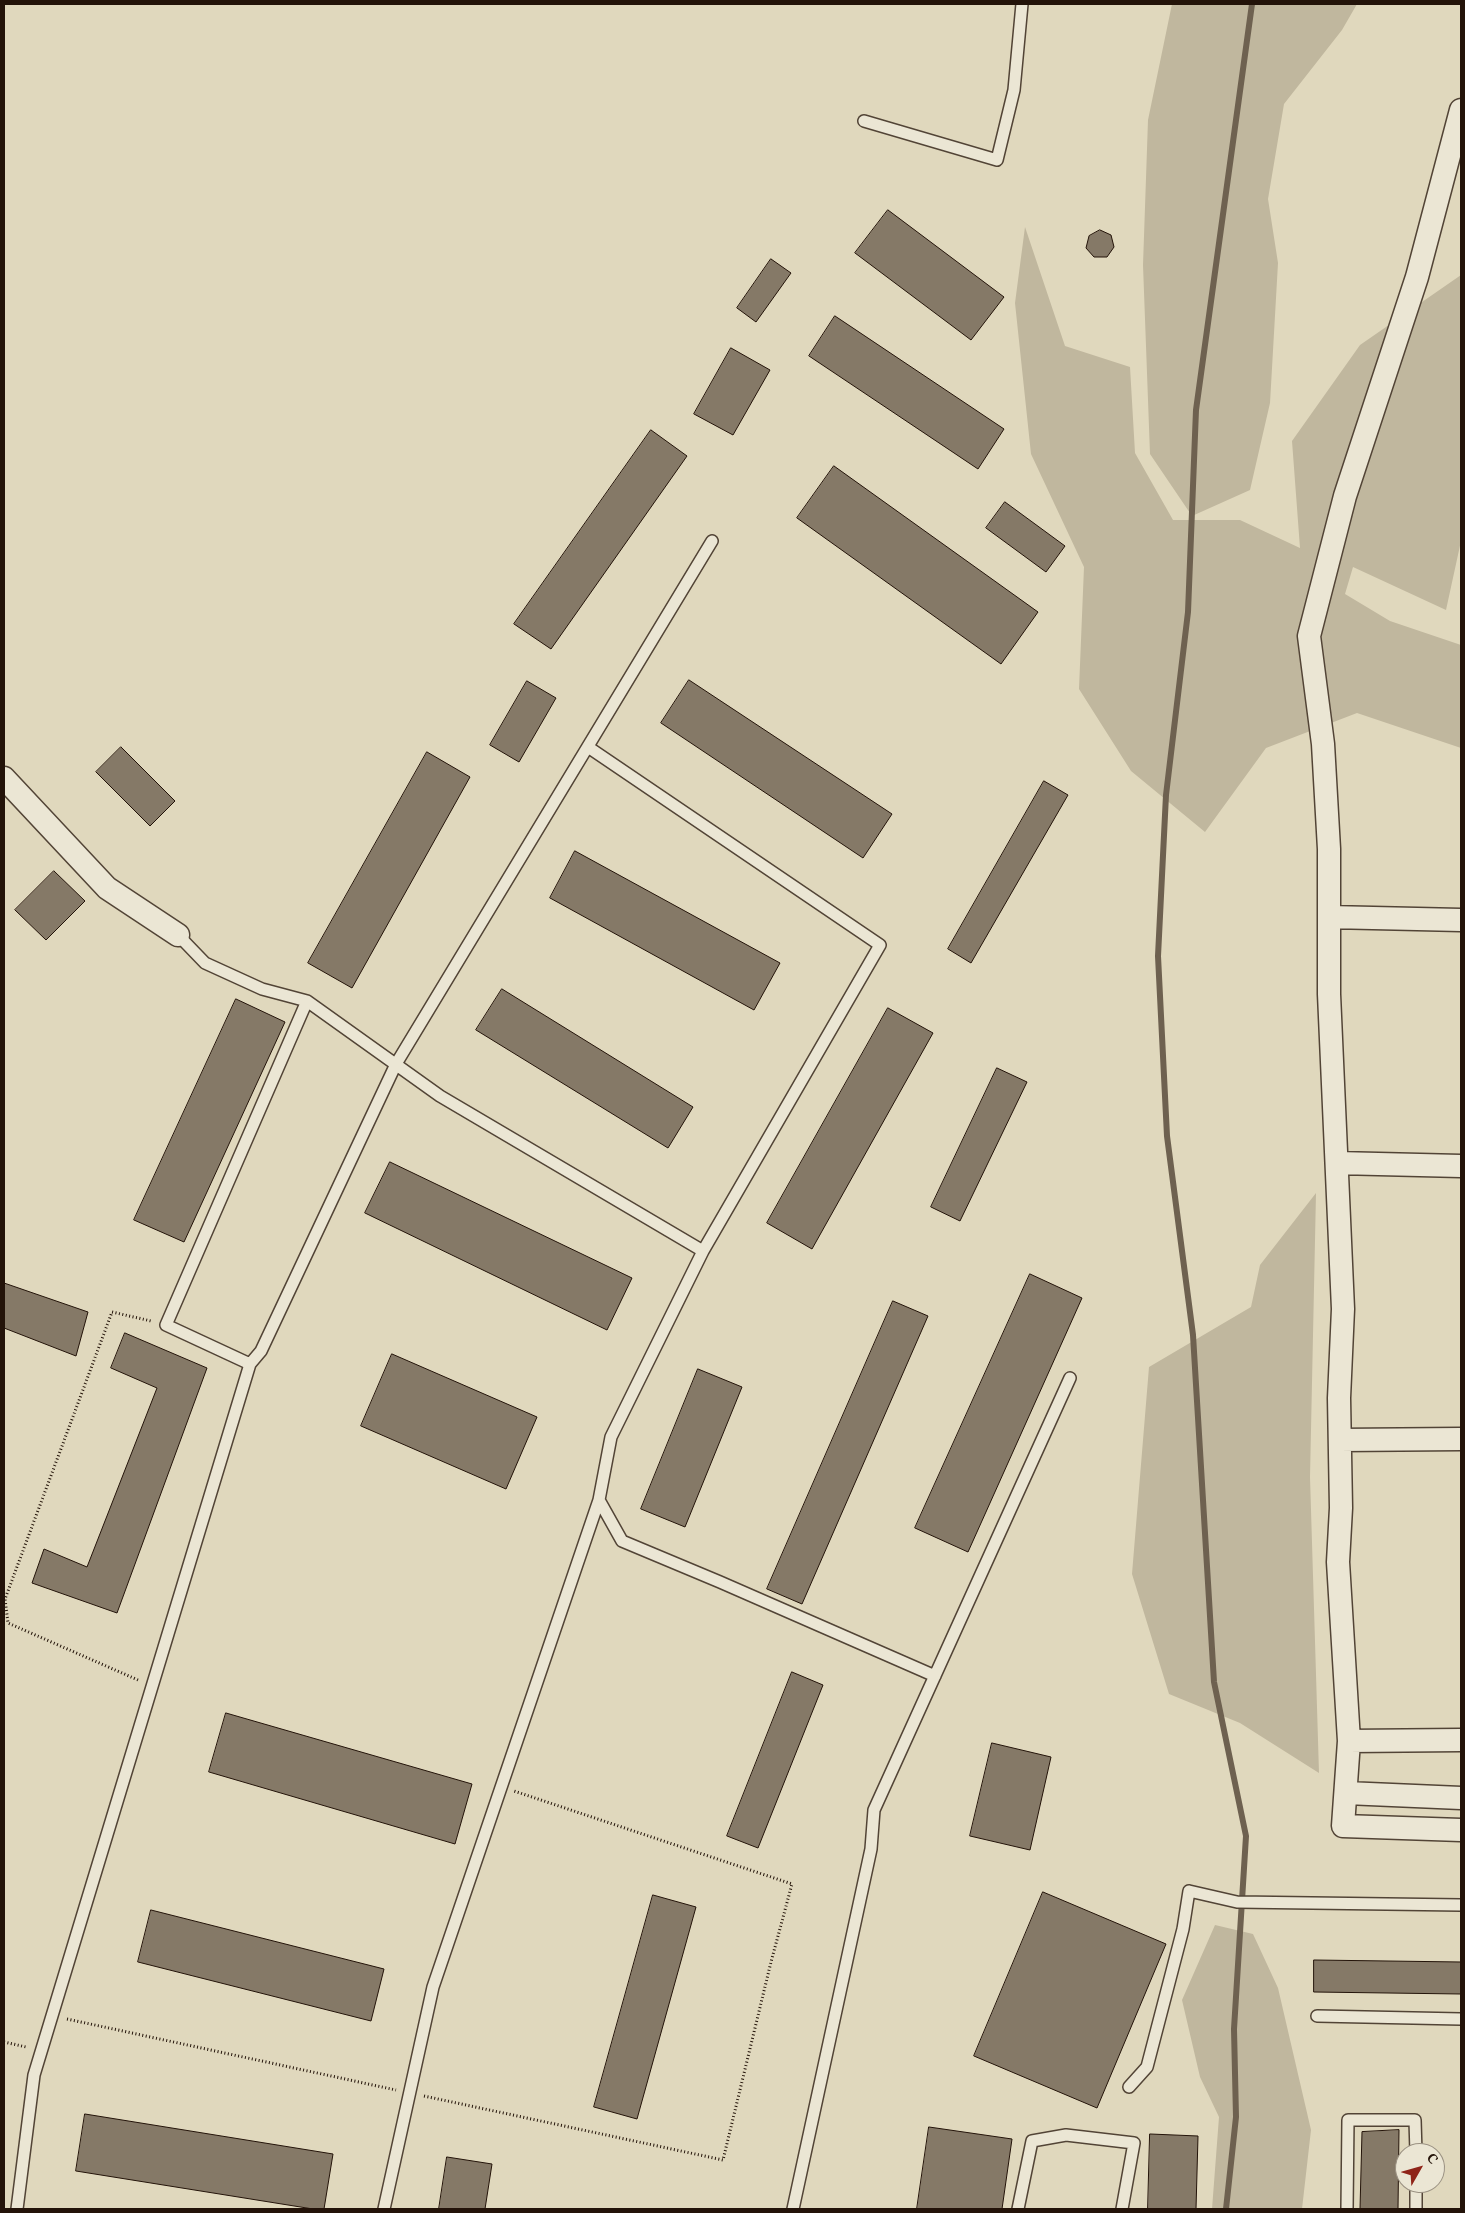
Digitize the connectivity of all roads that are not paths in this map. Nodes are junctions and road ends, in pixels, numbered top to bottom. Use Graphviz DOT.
graph roads {
  1 [pos="1022,4"];
  2 [pos="1461,110"];
  3 [pos="864,121"];
  4 [pos="712,542"];
  5 [pos="588,747"];
  6 [pos="4,778"];
  7 [pos="1329,917"];
  8 [pos="1461,920"];
  9 [pos="178,935"];
  10 [pos="307,1001"];
  11 [pos="396,1064"];
  12 [pos="1337,1162"];
  13 [pos="1461,1166"];
  14 [pos="703,1251"];
  15 [pos="250,1364"];
  16 [pos="1070,1378"];
  17 [pos="1461,1439"];
  18 [pos="1340,1440"];
  19 [pos="599,1500"];
  20 [pos="935,1676"];
  21 [pos="1461,1740"];
  22 [pos="1349,1741"];
  23 [pos="1346,1793"];
  24 [pos="1461,1798"];
  25 [pos="1461,1830"];
  26 [pos="1461,1905"];
  27 [pos="1317,2016"];
  28 [pos="1461,2019"];
  29 [pos="1130,2087"];
  30 [pos="1416,2143"];
  31 [pos="1416,2193"];
  32 [pos="17,2209"];
  33 [pos="384,2209"];
  34 [pos="793,2209"];
  35 [pos="1018,2209"];
  36 [pos="1122,2209"];
  37 [pos="1347,2209"];
  38 [pos="1416,2209"];
  1 -- 3 [label="lane"];
  2 -- 7 [label="street"];
  4 -- 5 [label="lane"];
  5 -- 11 [label="lane"];
  5 -- 14 [label="lane"];
  6 -- 9 [label="street"];
  7 -- 8 [label="street"];
  7 -- 12 [label="street"];
  9 -- 10 [label="lane"];
  10 -- 11 [label="lane"];
  10 -- 15 [label="lane"];
  11 -- 14 [label="lane"];
  11 -- 15 [label="lane"];
  12 -- 13 [label="street"];
  12 -- 18 [label="street"];
  14 -- 19 [label="lane"];
  15 -- 32 [label="lane"];
  16 -- 20 [label="lane"];
  17 -- 18 [label="street"];
  18 -- 22 [label="street"];
  19 -- 20 [label="lane"];
  19 -- 33 [label="lane"];
  20 -- 34 [label="lane"];
  21 -- 22 [label="street"];
  22 -- 23 [label="street"];
  23 -- 24 [label="street"];
  23 -- 25 [label="street"];
  26 -- 29 [label="lane"];
  27 -- 28 [label="lane"];
  30 -- 37 [label="lane"];
  31 -- 38 [label="lane"];
  35 -- 36 [label="lane"];
}
